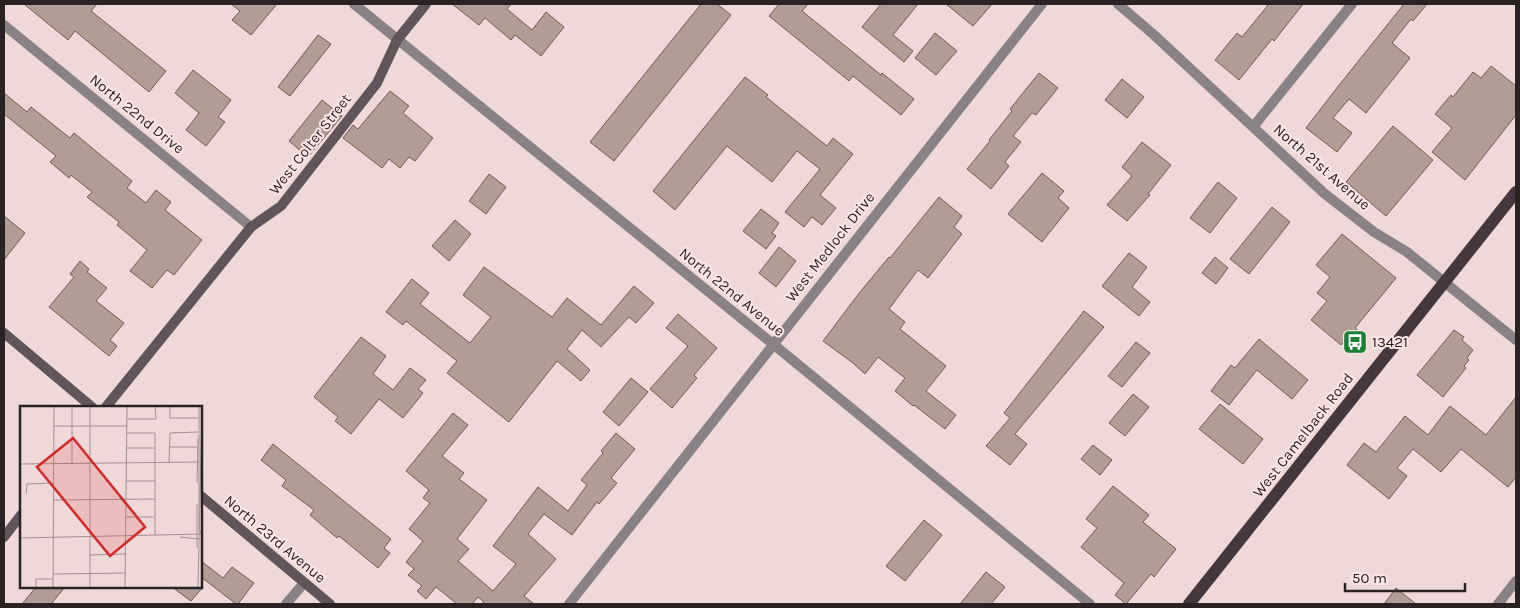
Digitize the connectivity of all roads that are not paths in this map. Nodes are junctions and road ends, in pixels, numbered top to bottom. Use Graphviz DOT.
graph roads {
  1 [pos="354,4"];
  2 [pos="426,4"];
  3 [pos="1042,4"];
  4 [pos="1118,4"];
  5 [pos="1352,4"];
  6 [pos="4,25"];
  7 [pos="397,40"];
  8 [pos="1253,127"];
  9 [pos="1516,192"];
  10 [pos="251,227"];
  11 [pos="1445,282"];
  12 [pos="4,333"];
  13 [pos="1516,340"];
  14 [pos="773,344"];
  15 [pos="91,406"];
  16 [pos="107,406"];
  17 [pos="202,497"];
  18 [pos="20,516"];
  19 [pos="4,537"];
  20 [pos="1516,581"];
  21 [pos="304,583"];
  22 [pos="286,604"];
  23 [pos="330,604"];
  24 [pos="568,604"];
  25 [pos="1090,604"];
  26 [pos="1189,604"];
  27 [pos="1498,604"];
  1 -- 7 [label="street, North 22nd Avenue"];
  2 -- 7 [label="street, West Colter Street"];
  3 -- 14 [label="street, West Medlock Drive"];
  4 -- 8 [label="street, North 21st Avenue"];
  5 -- 8 [label="street"];
  6 -- 10 [label="street, North 22nd Drive"];
  7 -- 10 [label="street, West Colter Street"];
  7 -- 14 [label="street, North 22nd Avenue"];
  8 -- 11 [label="street, North 21st Avenue"];
  9 -- 11 [label="main road, West Camelback Road"];
  10 -- 16 [label="street, West Colter Street"];
  11 -- 13 [label="street, North 21st Avenue"];
  11 -- 26 [label="main road, West Camelback Road"];
  12 -- 15 [label="street"];
  14 -- 24 [label="street, West Medlock Drive"];
  14 -- 25 [label="street, North 22nd Avenue"];
  17 -- 21 [label="street, North 23rd Avenue"];
  18 -- 19 [label="street"];
  20 -- 27 [label="street"];
  21 -- 22 [label="street"];
  21 -- 23 [label="street, North 23rd Avenue"];
}
